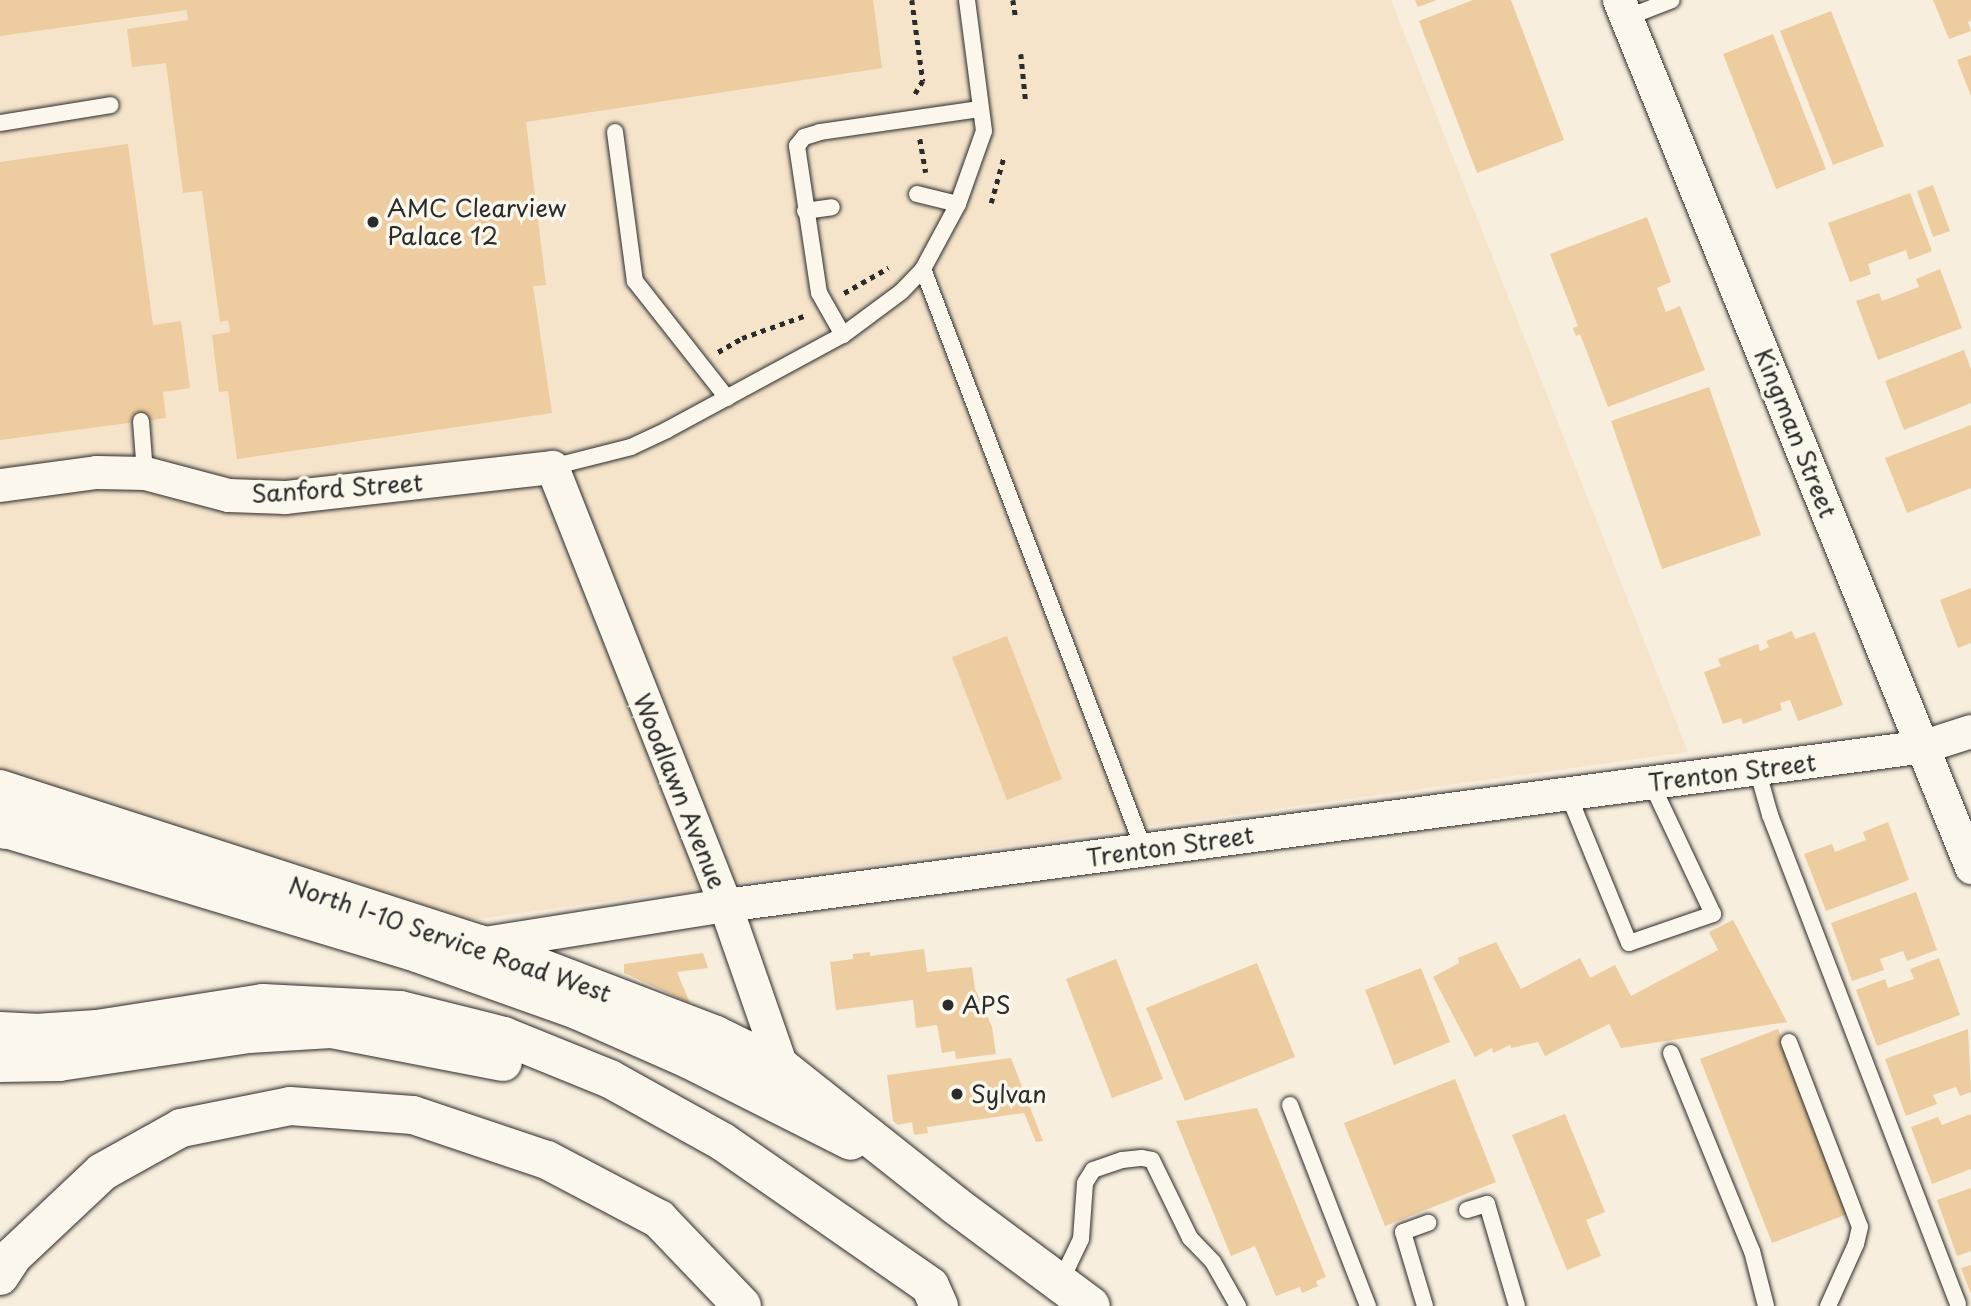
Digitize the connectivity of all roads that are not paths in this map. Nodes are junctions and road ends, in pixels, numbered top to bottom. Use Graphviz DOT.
graph roads {
  1 [pos="967,0"];
  2 [pos="1672,0"];
  3 [pos="1623,9"];
  4 [pos="111,105"];
  5 [pos="980,109"];
  6 [pos="0,123"];
  7 [pos="615,132"];
  8 [pos="918,194"];
  9 [pos="958,204"];
  10 [pos="832,207"];
  11 [pos="805,211"];
  12 [pos="923,269"];
  13 [pos="843,335"];
  14 [pos="727,398"];
  15 [pos="141,421"];
  16 [pos="552,467"];
  17 [pos="145,473"];
  18 [pos="0,485"];
  19 [pos="1971,731"];
  20 [pos="1924,746"];
  21 [pos="1757,769"];
  22 [pos="1651,783"];
  23 [pos="0,789"];
  24 [pos="1567,794"];
  25 [pos="2,828"];
  26 [pos="1144,850"];
  27 [pos="1971,867"];
  28 [pos="725,905"];
  29 [pos="478,944"];
  30 [pos="417,953"];
  31 [pos="0,1031"];
  32 [pos="1789,1042"];
  33 [pos="1671,1053"];
  34 [pos="0,1063"];
  35 [pos="781,1067"];
  36 [pos="1290,1105"];
  37 [pos="802,1118"];
  38 [pos="907,1168"];
  39 [pos="1467,1210"];
  40 [pos="1428,1223"];
  41 [pos="7,1266"];
  42 [pos="1060,1283"];
  43 [pos="1958,1304"];
  44 [pos="742,1306"];
  45 [pos="938,1306"];
  46 [pos="1091,1306"];
  47 [pos="1238,1306"];
  48 [pos="1368,1306"];
  49 [pos="1425,1306"];
  50 [pos="1517,1306"];
  51 [pos="1766,1306"];
  52 [pos="1828,1306"];
  1 -- 5 [label="lane"];
  2 -- 3 [label="lane"];
  3 -- 20 [label="street, Kingman Street"];
  4 -- 6 [label="lane"];
  5 -- 9 [label="lane"];
  5 -- 11 [label="lane"];
  7 -- 14 [label="lane"];
  8 -- 9 [label="lane"];
  9 -- 12 [label="lane"];
  10 -- 11 [label="lane"];
  11 -- 13 [label="lane"];
  12 -- 13 [label="lane"];
  12 -- 26 [label="lane"];
  13 -- 14 [label="lane"];
  14 -- 16 [label="lane"];
  15 -- 17 [label="lane"];
  16 -- 17 [label="street, Sanford Street"];
  16 -- 28 [label="street, Woodlawn Avenue"];
  17 -- 18 [label="street, Sanford Street"];
  19 -- 20 [label="street, Trenton Street"];
  20 -- 21 [label="street, Trenton Street"];
  20 -- 27 [label="street, Kingman Street"];
  21 -- 22 [label="street, Trenton Street"];
  21 -- 43 [label="lane"];
  22 -- 24 [label="street, Trenton Street"];
  22 -- 24 [label="lane"];
  23 -- 29 [label="main road, North I-10 Service Road West"];
  24 -- 26 [label="street, Trenton Street"];
  25 -- 30 [label="main road, North I-10 Service Road West"];
  26 -- 28 [label="street, Trenton Street"];
  28 -- 29 [label="street, Trenton Street"];
  28 -- 35 [label="street, Woodlawn Avenue"];
  29 -- 30 [label="street, Trenton Street"];
  29 -- 35 [label="main road, North I-10 Service Road West"];
  30 -- 37 [label="main road, North I-10 Service Road West"];
  31 -- 45 [label="main road"];
  32 -- 52 [label="lane"];
  33 -- 51 [label="lane"];
  34 -- 45 [label="main road"];
  35 -- 37 [label="street, Woodlawn Avenue"];
  35 -- 38 [label="main road, North I-10 Service Road West"];
  36 -- 48 [label="lane"];
  37 -- 38 [label="main road, North I-10 Service Road West"];
  38 -- 42 [label="main road, North I-10 Service Road West"];
  39 -- 50 [label="lane"];
  40 -- 49 [label="lane"];
  41 -- 44 [label="main road"];
  42 -- 46 [label="main road, North I-10 Service Road West"];
  42 -- 47 [label="lane"];
}
